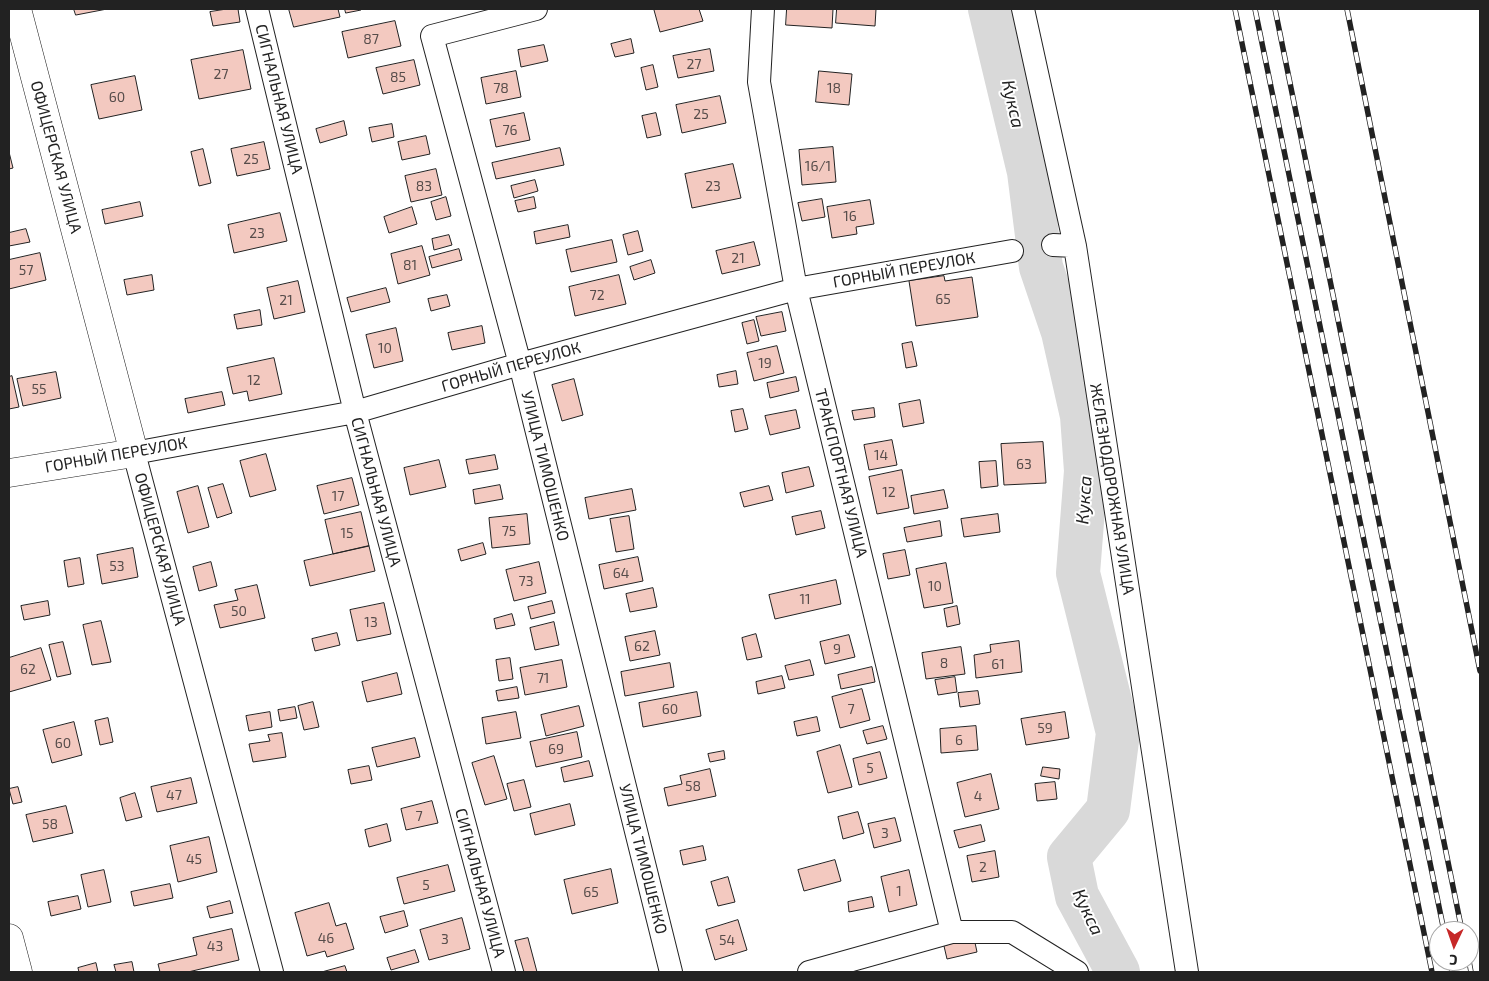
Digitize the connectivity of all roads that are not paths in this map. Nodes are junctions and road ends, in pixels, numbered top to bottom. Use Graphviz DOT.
graph roads {
  1 [pos="17,9"];
  2 [pos="257,9"];
  3 [pos="536,9"];
  4 [pos="763,9"];
  5 [pos="1023,9"];
  6 [pos="1012,251"];
  7 [pos="796,289"];
  8 [pos="520,364"];
  9 [pos="355,412"];
  10 [pos="134,453"];
  11 [pos="9,473"];
  12 [pos="952,932"];
  13 [pos="9,938"];
  14 [pos="18,972"];
  15 [pos="272,972"];
  16 [pos="504,972"];
  17 [pos="671,972"];
  18 [pos="809,972"];
  19 [pos="1077,972"];
  20 [pos="1187,972"];
  1 -- 10 [label="street, ОФИЦЕРСКАЯ УЛИЦА"];
  2 -- 9 [label="street, СИГНАЛЬНАЯ УЛИЦА"];
  3 -- 8 [label="street, УЛИЦА ТИМОШЕНКО"];
  4 -- 7 [label="street, ТРАНСПОРТНАЯ УЛИЦА"];
  5 -- 20 [label="street, ЖЕЛЕЗНОДОРОЖНАЯ УЛИЦА"];
  6 -- 7 [label="street, ГОРНЫЙ ПЕРЕУЛОК"];
  7 -- 8 [label="street, ГОРНЫЙ ПЕРЕУЛОК"];
  7 -- 12 [label="street, ТРАНСПОРТНАЯ УЛИЦА"];
  8 -- 9 [label="street, ГОРНЫЙ ПЕРЕУЛОК"];
  8 -- 17 [label="street, УЛИЦА ТИМОШЕНКО"];
  9 -- 10 [label="street, ГОРНЫЙ ПЕРЕУЛОК"];
  9 -- 16 [label="street, СИГНАЛЬНАЯ УЛИЦА"];
  10 -- 11 [label="street, ГОРНЫЙ ПЕРЕУЛОК"];
  10 -- 15 [label="street, ОФИЦЕРСКАЯ УЛИЦА"];
  12 -- 18 [label="street"];
  12 -- 19 [label="street"];
  13 -- 14 [label="street"];
}
